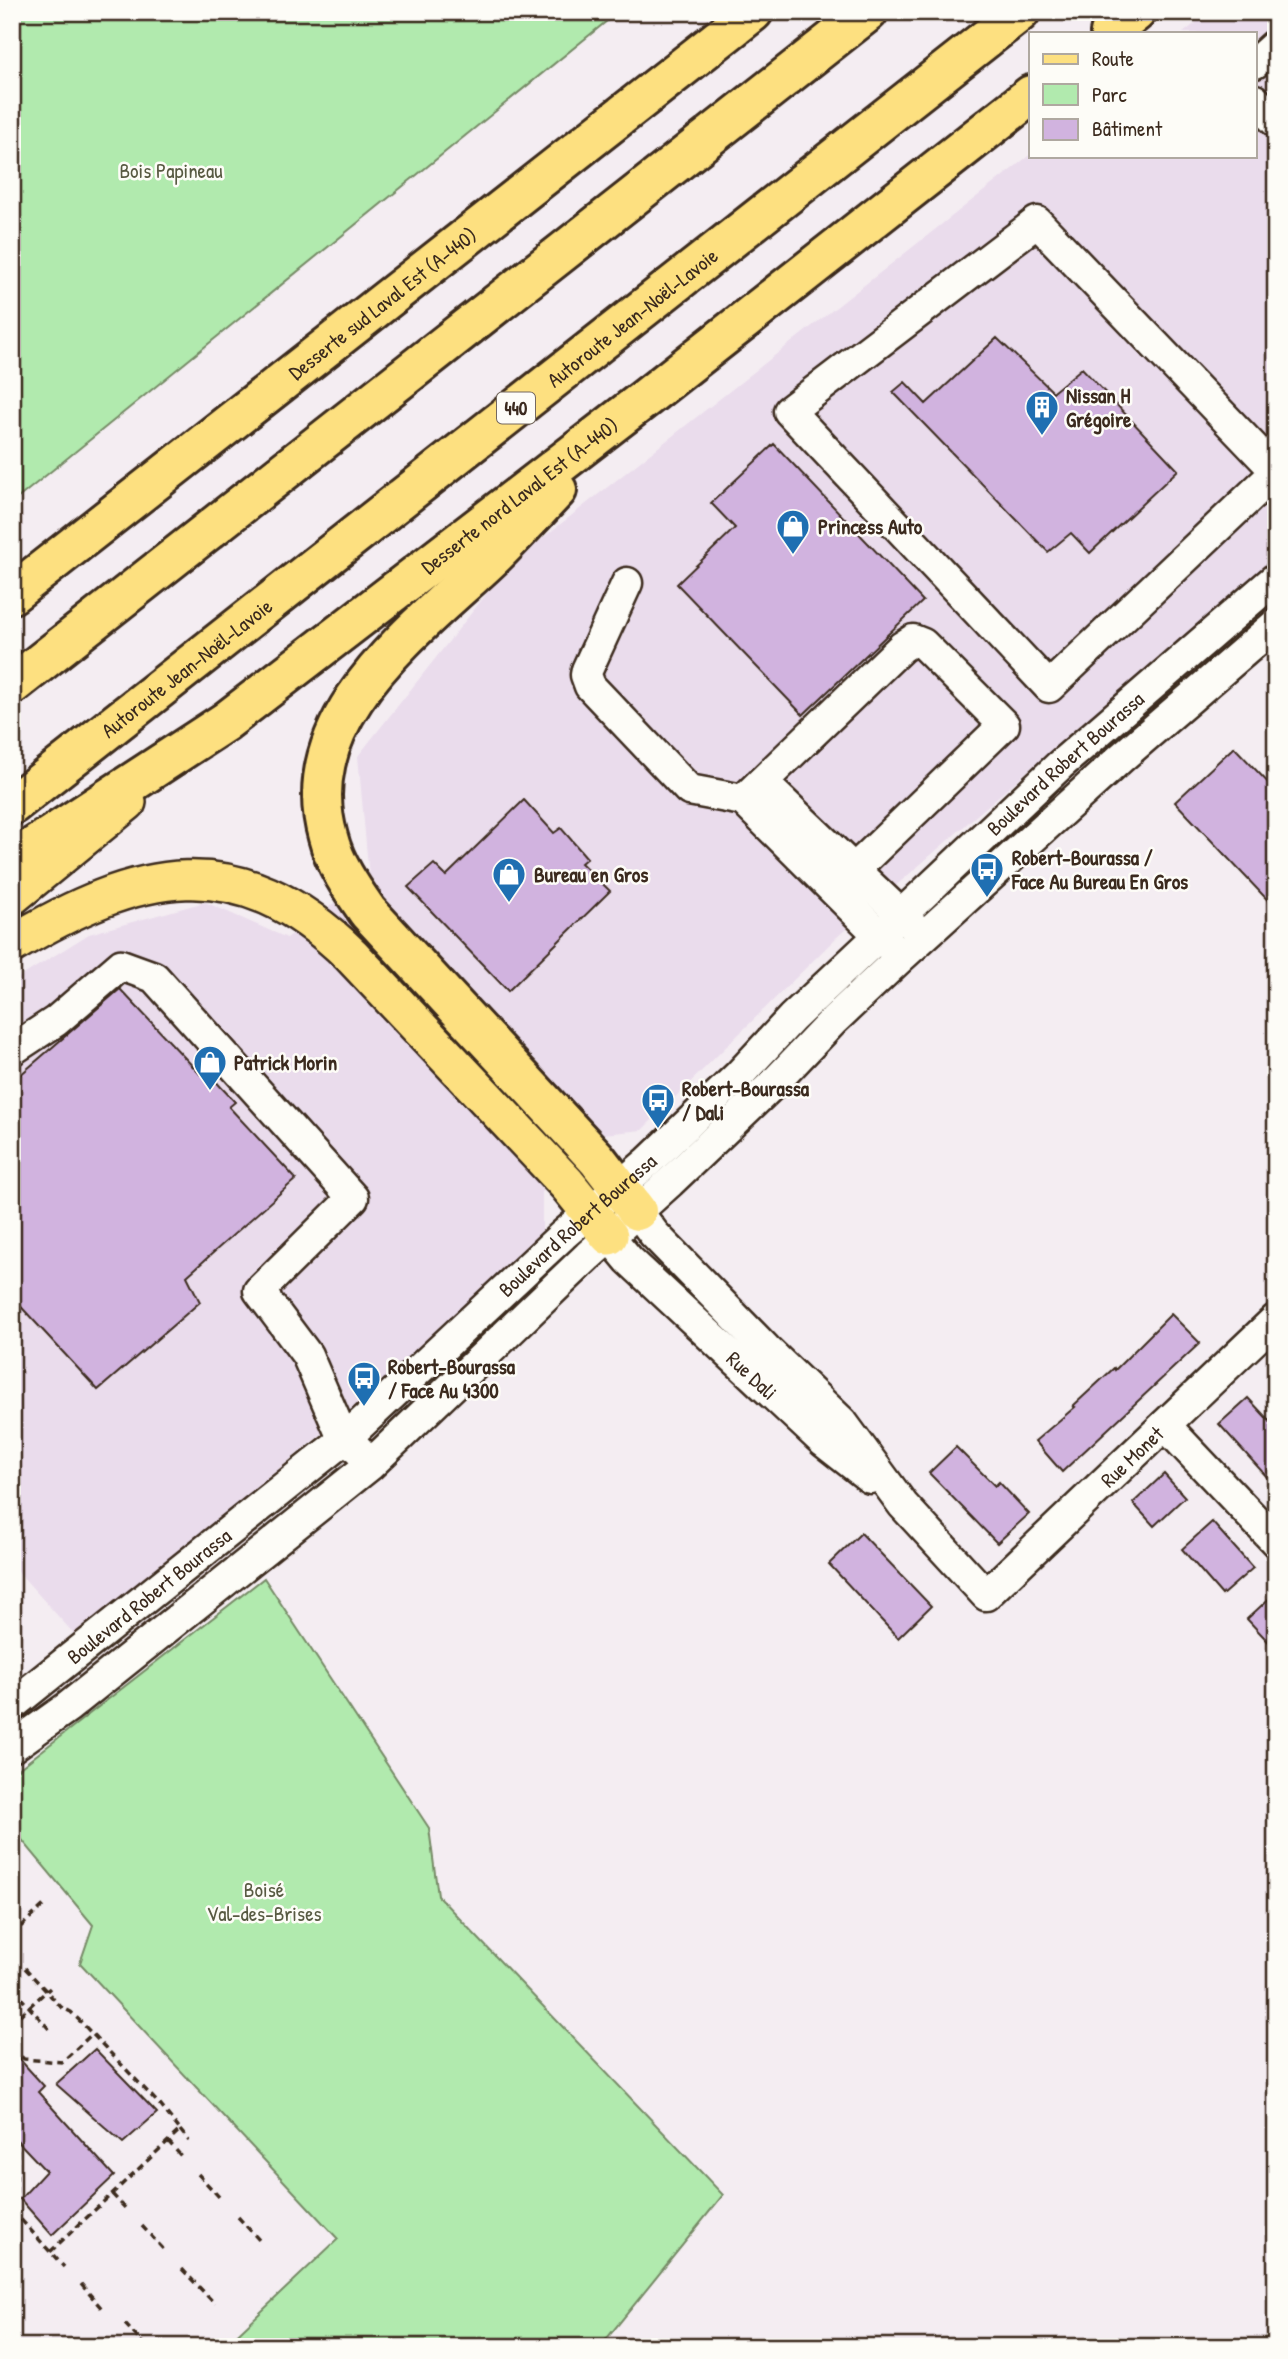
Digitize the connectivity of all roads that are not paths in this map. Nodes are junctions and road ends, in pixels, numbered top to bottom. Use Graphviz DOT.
graph roads {
  1 [pos="753,12"];
  2 [pos="768,12"];
  3 [pos="868,12"];
  4 [pos="1020,12"];
  5 [pos="1136,12"];
  6 [pos="1111,32"];
  7 [pos="715,42"];
  8 [pos="1276,44"];
  9 [pos="1256,62"];
  10 [pos="1029,97"];
  11 [pos="1256,101"];
  12 [pos="1276,122"];
  13 [pos="647,397"];
  14 [pos="1276,471"];
  15 [pos="1276,578"];
  16 [pos="627,583"];
  17 [pos="12,594"];
  18 [pos="1276,624"];
  19 [pos="12,685"];
  20 [pos="225,722"];
  21 [pos="752,791"];
  22 [pos="12,805"];
  23 [pos="12,861"];
  24 [pos="843,879"];
  25 [pos="12,896"];
  26 [pos="901,915"];
  27 [pos="880,936"];
  28 [pos="924,937"];
  29 [pos="12,944"];
  30 [pos="901,957"];
  31 [pos="12,1050"];
  32 [pos="628,1199"];
  33 [pos="599,1224"];
  34 [pos="1276,1319"];
  35 [pos="1165,1425"];
  36 [pos="347,1437"];
  37 [pos="370,1465"];
  38 [pos="903,1504"];
  39 [pos="1276,1542"];
  40 [pos="986,1595"];
  41 [pos="12,1705"];
  42 [pos="12,1747"];
  1 -- 7 [label="highway, Desserte sud Laval Est (A-440)"];
  2 -- 7 [label="highway"];
  3 -- 19 [label="highway"];
  4 -- 22 [label="highway, Autoroute Jean-Noël-Lavoie / 440"];
  5 -- 6 [label="highway"];
  7 -- 17 [label="highway, Desserte sud Laval Est (A-440)"];
  8 -- 9 [label="street"];
  10 -- 13 [label="highway, Desserte nord Laval Est (A-440)"];
  11 -- 12 [label="street"];
  13 -- 20 [label="highway, Desserte nord Laval Est (A-440)"];
  13 -- 32 [label="highway"];
  14 -- 14 [label="street"];
  15 -- 26 [label="street, Boulevard Robert Bourassa"];
  16 -- 21 [label="street"];
  18 -- 28 [label="street, Boulevard Robert Bourassa"];
  20 -- 23 [label="highway"];
  20 -- 25 [label="main road, Desserte nord Laval Est (A-440)"];
  21 -- 24 [label="street"];
  21 -- 24 [label="street"];
  24 -- 26 [label="street"];
  24 -- 27 [label="street"];
  26 -- 27 [label="street, Boulevard Robert Bourassa"];
  26 -- 28 [label="street"];
  27 -- 30 [label="street"];
  27 -- 32 [label="street, Boulevard Robert Bourassa"];
  28 -- 30 [label="street, Boulevard Robert Bourassa"];
  29 -- 33 [label="main road"];
  30 -- 32 [label="street, Boulevard Robert Bourassa"];
  31 -- 36 [label="street"];
  32 -- 33 [label="street, Boulevard Robert Bourassa"];
  32 -- 38 [label="street, Rue Dali"];
  33 -- 36 [label="street, Boulevard Robert Bourassa"];
  33 -- 37 [label="street, Boulevard Robert Bourassa"];
  33 -- 38 [label="street, Rue Dali"];
  34 -- 35 [label="street, Rue Monet"];
  35 -- 39 [label="street"];
  35 -- 40 [label="street, Rue Monet"];
  36 -- 37 [label="street"];
  36 -- 41 [label="street, Boulevard Robert Bourassa"];
  37 -- 42 [label="street, Boulevard Robert Bourassa"];
  38 -- 40 [label="street, Rue Dali"];
}
